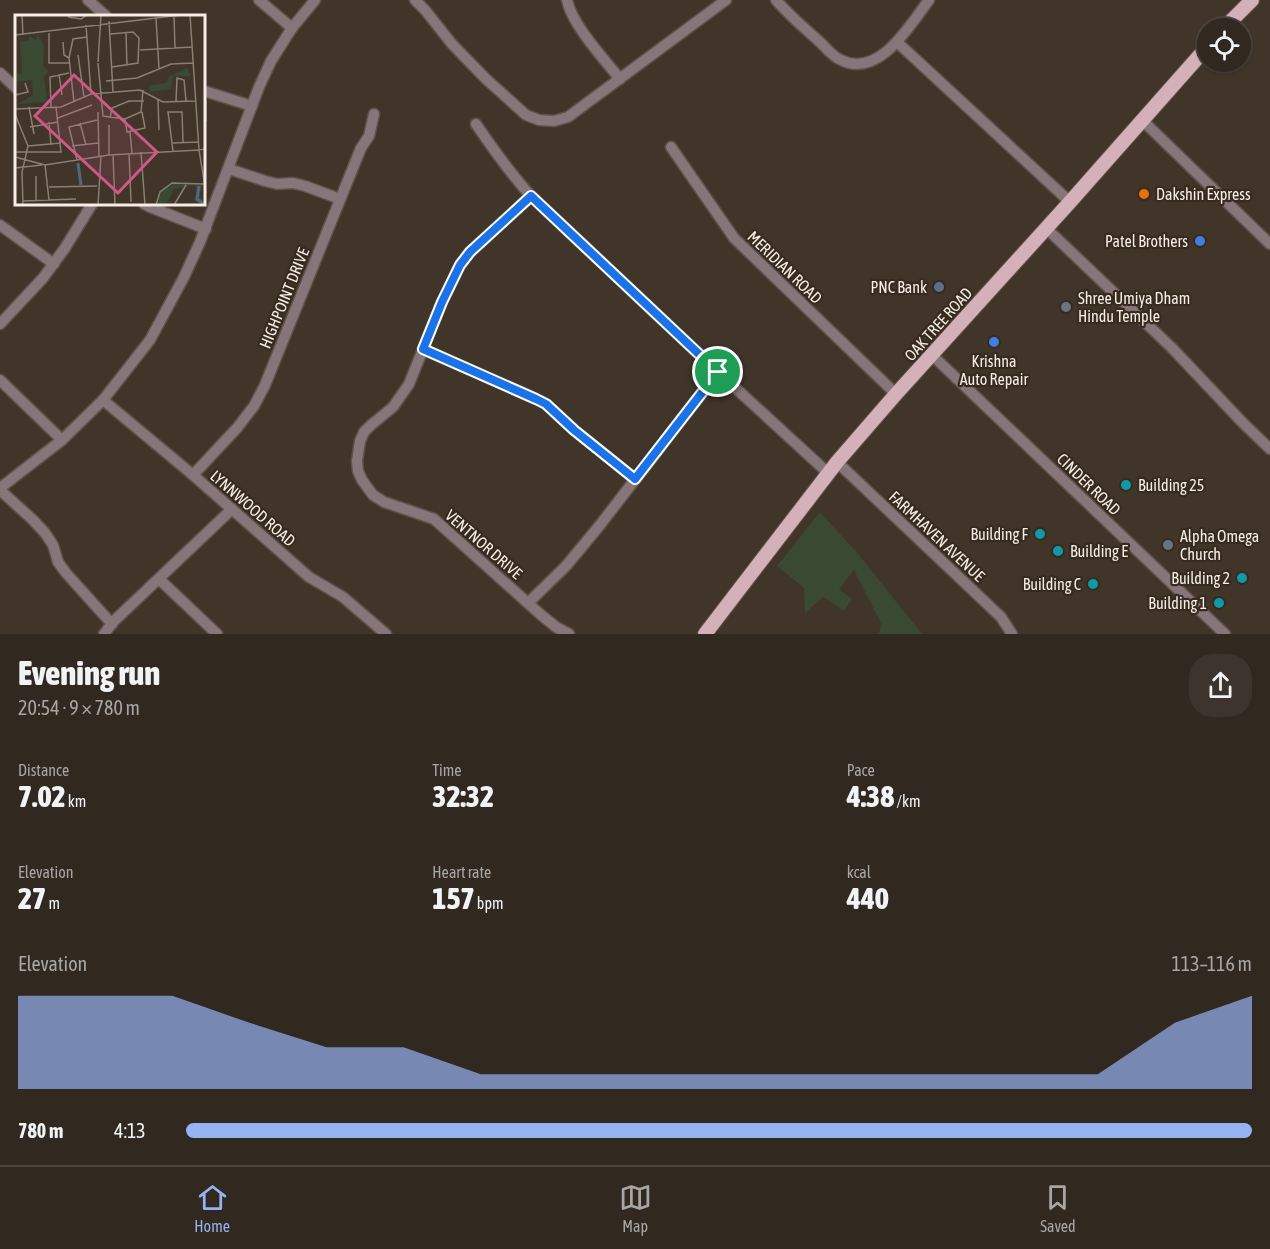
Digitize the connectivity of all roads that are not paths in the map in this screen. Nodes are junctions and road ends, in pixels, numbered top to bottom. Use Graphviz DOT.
graph roads {
  1 [pos="88,0"];
  2 [pos="260,0"];
  3 [pos="315,0"];
  4 [pos="415,0"];
  5 [pos="567,0"];
  6 [pos="726,0"];
  7 [pos="776,0"];
  8 [pos="929,0"];
  9 [pos="1252,0"];
  10 [pos="105,15"];
  11 [pos="1234,18"];
  12 [pos="291,28"];
  13 [pos="897,42"];
  14 [pos="1197,58"];
  15 [pos="0,73"];
  16 [pos="620,79"];
  17 [pos="15,87"];
  18 [pos="206,92"];
  19 [pos="252,106"];
  20 [pos="374,114"];
  21 [pos="1142,120"];
  22 [pos="476,124"];
  23 [pos="670,147"];
  24 [pos="229,169"];
  25 [pos="531,196"];
  26 [pos="340,200"];
  27 [pos="1070,202"];
  28 [pos="91,206"];
  29 [pos="148,206"];
  30 [pos="0,225"];
  31 [pos="1046,228"];
  32 [pos="206,229"];
  33 [pos="1270,244"];
  34 [pos="54,264"];
  35 [pos="0,324"];
  36 [pos="423,349"];
  37 [pos="932,355"];
  38 [pos="718,372"];
  39 [pos="0,380"];
  40 [pos="896,394"];
  41 [pos="103,400"];
  42 [pos="62,440"];
  43 [pos="1270,449"];
  44 [pos="832,468"];
  45 [pos="193,475"];
  46 [pos="635,479"];
  47 [pos="0,489"];
  48 [pos="232,509"];
  49 [pos="159,579"];
  50 [pos="528,603"];
  51 [pos="112,624"];
  52 [pos="104,634"];
  53 [pos="217,634"];
  54 [pos="386,634"];
  55 [pos="569,634"];
  56 [pos="705,634"];
  57 [pos="1012,634"];
  58 [pos="1225,634"];
  1 -- 10 [label="street"];
  2 -- 12 [label="street"];
  3 -- 12 [label="street"];
  4 -- 16 [label="street"];
  5 -- 16 [label="street"];
  6 -- 16 [label="street"];
  7 -- 13 [label="street"];
  8 -- 13 [label="street"];
  9 -- 11 [label="main road"];
  12 -- 19 [label="street"];
  13 -- 27 [label="street"];
  14 -- 21 [label="main road, OAK TREE ROAD"];
  15 -- 17 [label="street"];
  18 -- 19 [label="street"];
  19 -- 24 [label="street"];
  20 -- 26 [label="street, HIGHPOINT DRIVE"];
  21 -- 27 [label="main road, OAK TREE ROAD"];
  21 -- 33 [label="street"];
  22 -- 25 [label="street, FARMHAVEN AVENUE"];
  23 -- 40 [label="street, MERIDIAN ROAD"];
  24 -- 26 [label="street"];
  24 -- 32 [label="street"];
  25 -- 36 [label="street, VENTNOR DRIVE"];
  25 -- 38 [label="street, FARMHAVEN AVENUE"];
  26 -- 45 [label="street, HIGHPOINT DRIVE"];
  27 -- 31 [label="main road, OAK TREE ROAD"];
  28 -- 34 [label="street"];
  29 -- 32 [label="street"];
  30 -- 34 [label="street"];
  31 -- 37 [label="main road, OAK TREE ROAD"];
  31 -- 43 [label="street"];
  32 -- 41 [label="street"];
  34 -- 35 [label="street"];
  36 -- 46 [label="street"];
  36 -- 50 [label="street, VENTNOR DRIVE"];
  37 -- 40 [label="main road, OAK TREE ROAD"];
  37 -- 58 [label="street, CINDER ROAD"];
  38 -- 44 [label="street, FARMHAVEN AVENUE"];
  38 -- 46 [label="street"];
  39 -- 42 [label="street"];
  40 -- 44 [label="main road, OAK TREE ROAD"];
  41 -- 42 [label="street"];
  41 -- 45 [label="street, LYNNWOOD ROAD"];
  42 -- 47 [label="street"];
  44 -- 56 [label="main road, OAK TREE ROAD"];
  44 -- 57 [label="street, FARMHAVEN AVENUE"];
  45 -- 48 [label="street, LYNNWOOD ROAD"];
  46 -- 50 [label="street"];
  47 -- 51 [label="street"];
  48 -- 49 [label="street"];
  48 -- 54 [label="street, LYNNWOOD ROAD"];
  49 -- 51 [label="street"];
  49 -- 53 [label="street"];
  50 -- 55 [label="street, VENTNOR DRIVE"];
  51 -- 52 [label="street"];
}
